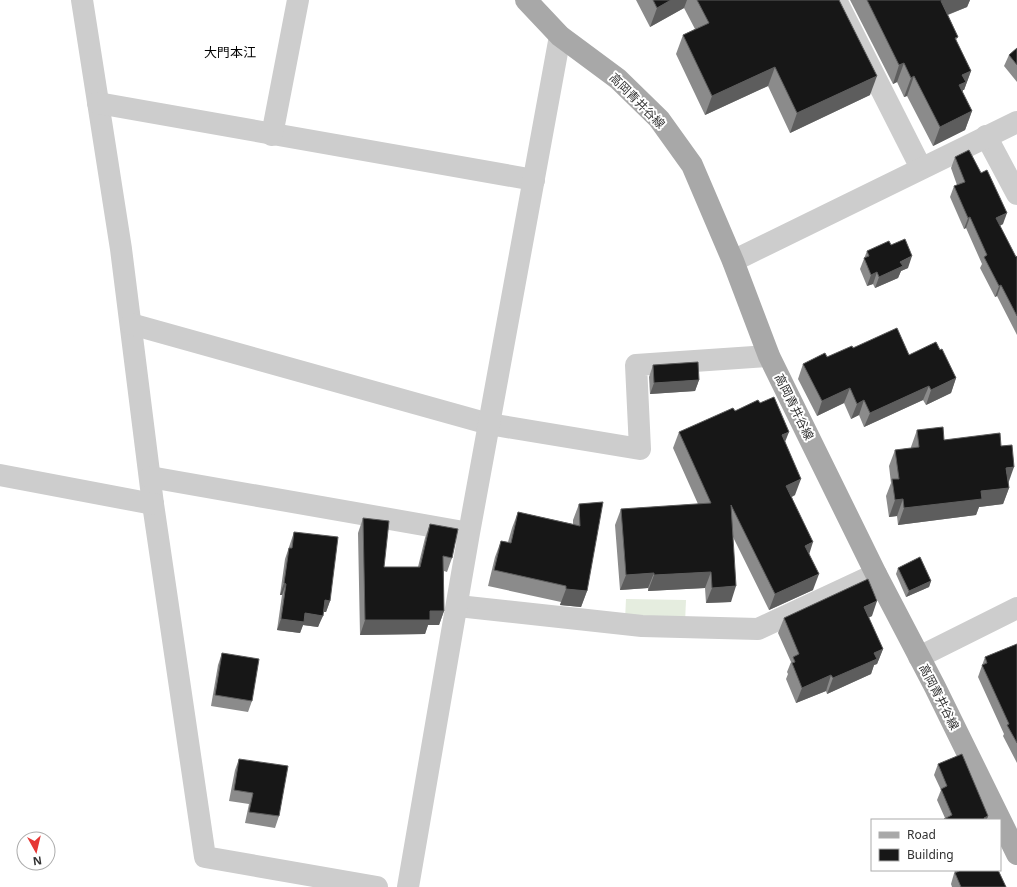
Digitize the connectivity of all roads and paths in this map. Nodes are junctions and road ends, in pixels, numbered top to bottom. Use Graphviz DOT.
graph roads {
  1 [pos="82,0"];
  2 [pos="298,0"];
  3 [pos="526,0"];
  4 [pos="836,0"];
  5 [pos="560,36"];
  6 [pos="98,104"];
  7 [pos="1017,122"];
  8 [pos="272,135"];
  9 [pos="986,136"];
  10 [pos="921,168"];
  11 [pos="534,180"];
  12 [pos="1017,194"];
  13 [pos="733,260"];
  14 [pos="131,324"];
  15 [pos="769,356"];
  16 [pos="489,424"];
  17 [pos="0,475"];
  18 [pos="150,477"];
  19 [pos="153,504"];
  20 [pos="469,533"];
  21 [pos="876,574"];
  22 [pos="458,606"];
  23 [pos="1017,608"];
  24 [pos="919,657"];
  25 [pos="1000,819"];
  26 [pos="1001,821"];
  27 [pos="1017,854"];
  28 [pos="377,887"];
  29 [pos="408,887"];
  1 -- 6 [label="street"];
  2 -- 8 [label="street"];
  3 -- 5 [label="main road, 高岡青井谷線"];
  4 -- 10 [label="street"];
  5 -- 11 [label="street"];
  5 -- 13 [label="main road, 高岡青井谷線"];
  6 -- 8 [label="street"];
  6 -- 14 [label="street"];
  7 -- 9 [label="street"];
  8 -- 11 [label="street"];
  9 -- 10 [label="street"];
  9 -- 12 [label="street"];
  10 -- 13 [label="street"];
  11 -- 16 [label="street"];
  13 -- 15 [label="main road, 高岡青井谷線"];
  14 -- 16 [label="street"];
  14 -- 18 [label="street"];
  15 -- 16 [label="street"];
  15 -- 21 [label="main road, 高岡青井谷線"];
  16 -- 20 [label="street"];
  17 -- 19 [label="street"];
  18 -- 19 [label="street"];
  18 -- 20 [label="street"];
  19 -- 28 [label="street"];
  20 -- 22 [label="street"];
  21 -- 22 [label="street"];
  21 -- 24 [label="main road, 高岡青井谷線"];
  22 -- 29 [label="street"];
  23 -- 24 [label="street"];
  24 -- 25 [label="main road, 高岡青井谷線"];
  26 -- 27 [label="main road, 高岡青井谷線"];
}
